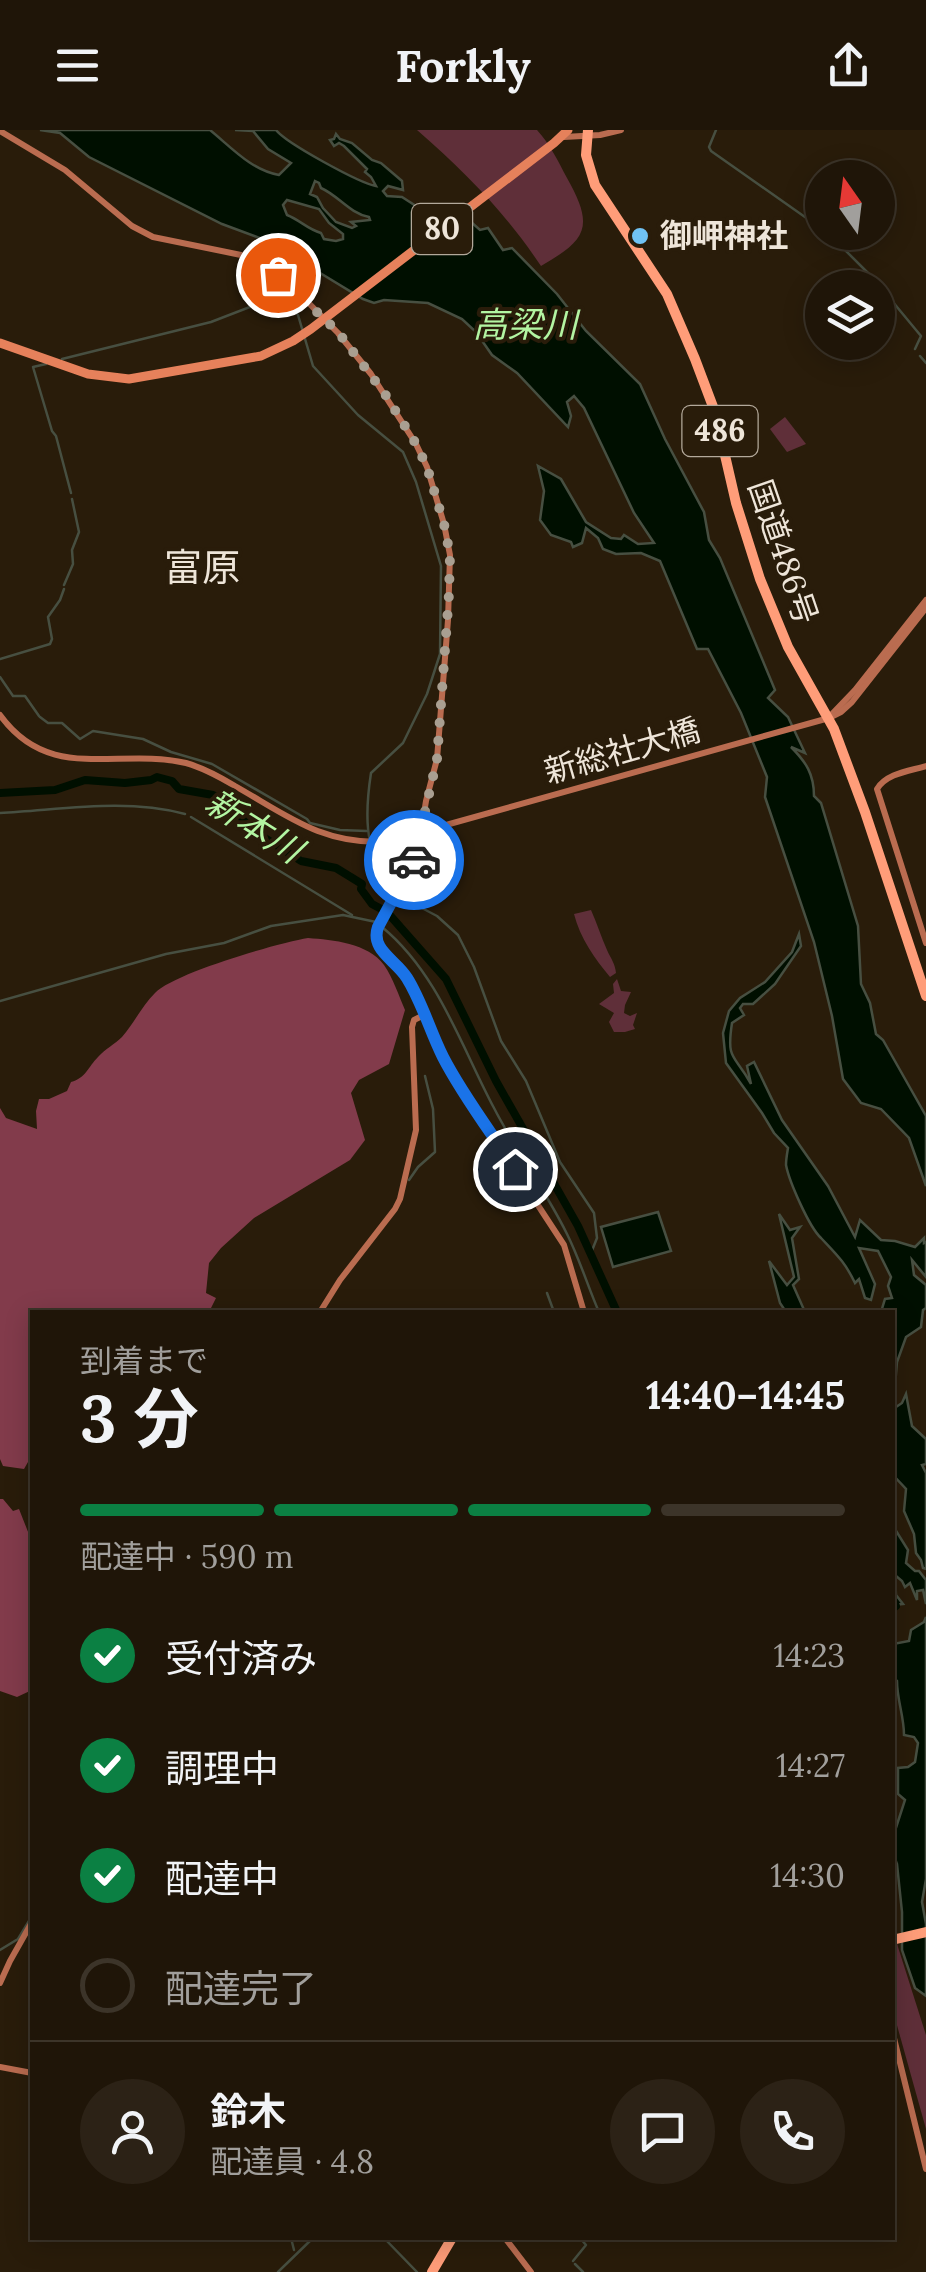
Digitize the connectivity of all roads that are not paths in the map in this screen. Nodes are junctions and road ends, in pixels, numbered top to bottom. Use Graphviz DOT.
graph roads {
  1 [pos="0,131"];
  2 [pos="618,131"];
  3 [pos="590,132"];
  4 [pos="564,136"];
  5 [pos="587,160"];
  6 [pos="327,316"];
  7 [pos="0,344"];
  8 [pos="926,600"];
  9 [pos="926,608"];
  10 [pos="888,653"];
  11 [pos="0,716"];
  12 [pos="824,720"];
  13 [pos="926,766"];
  14 [pos="422,833"];
  15 [pos="926,943"];
  16 [pos="926,996"];
  17 [pos="424,1016"];
  18 [pos="321,1310"];
  19 [pos="583,1310"];
  20 [pos="30,1926"];
  21 [pos="926,1932"];
  22 [pos="895,1939"];
  23 [pos="0,1982"];
  24 [pos="895,2042"];
  25 [pos="0,2067"];
  26 [pos="30,2073"];
  27 [pos="926,2169"];
  28 [pos="451,2240"];
  29 [pos="507,2240"];
  30 [pos="432,2272"];
  31 [pos="531,2272"];
  1 -- 6 [label="main road"];
  2 -- 3 [label="main road"];
  2 -- 5 [label="main road"];
  3 -- 4 [label="main road"];
  3 -- 5 [label="highway, 国道486号 / 486"];
  4 -- 5 [label="main road"];
  4 -- 6 [label="main road, 80"];
  5 -- 12 [label="highway, 国道486号 / 486"];
  6 -- 7 [label="main road, 80"];
  6 -- 14 [label="main road"];
  8 -- 10 [label="main road"];
  9 -- 10 [label="main road"];
  10 -- 12 [label="main road"];
  11 -- 14 [label="main road, 新総社大橋"];
  12 -- 14 [label="main road, 新総社大橋"];
  12 -- 16 [label="highway, 国道486号 / 486"];
  13 -- 15 [label="main road"];
  14 -- 17 [label="main road"];
  17 -- 18 [label="main road"];
  17 -- 19 [label="main road"];
  20 -- 23 [label="main road"];
  21 -- 22 [label="highway"];
  24 -- 27 [label="main road"];
  25 -- 26 [label="main road"];
  28 -- 30 [label="highway"];
  29 -- 31 [label="main road"];
}
